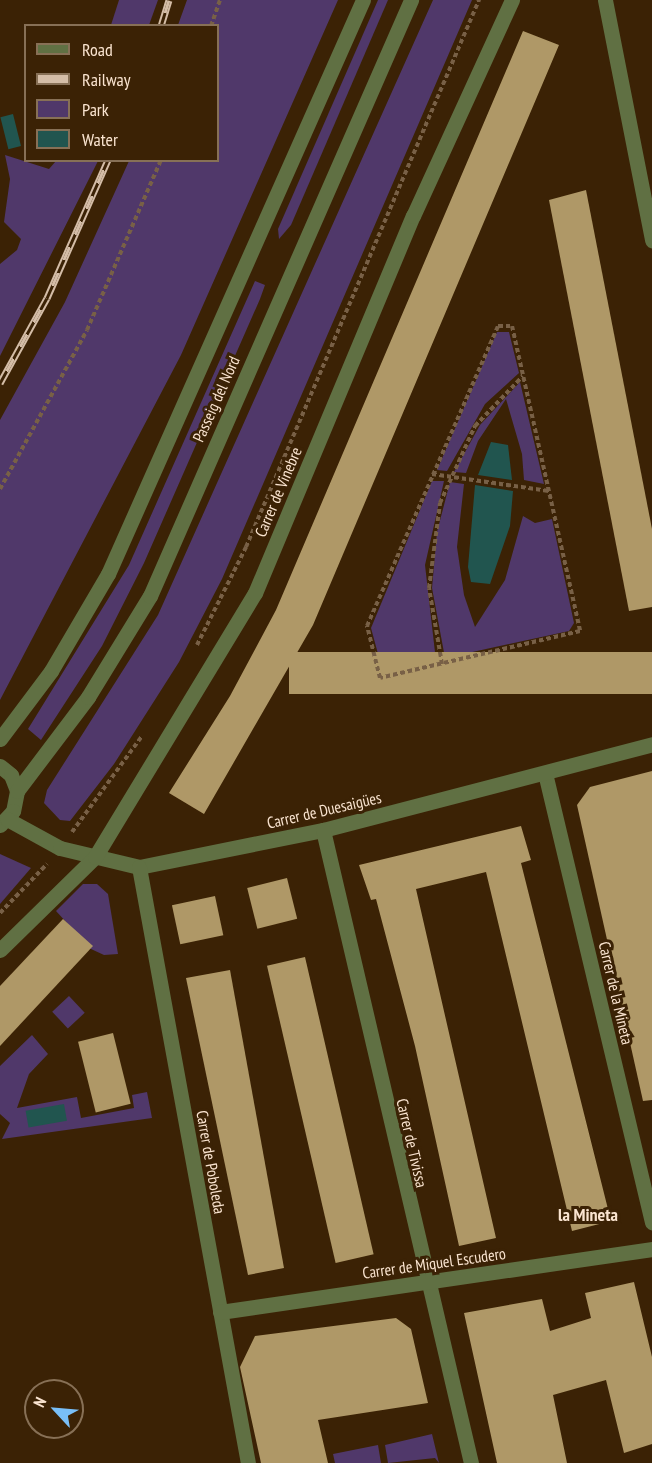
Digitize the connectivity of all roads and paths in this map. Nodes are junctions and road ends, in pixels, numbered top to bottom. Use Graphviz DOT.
graph roads {
  1 [pos="220,0"];
  2 [pos="363,0"];
  3 [pos="411,0"];
  4 [pos="479,0"];
  5 [pos="512,0"];
  6 [pos="605,0"];
  7 [pos="212,24"];
  8 [pos="160,162"];
  9 [pos="652,240"];
  10 [pos="523,376"];
  11 [pos="432,474"];
  12 [pos="449,476"];
  13 [pos="0,489"];
  14 [pos="549,491"];
  15 [pos="192,655"];
  16 [pos="442,664"];
  17 [pos="150,725"];
  18 [pos="0,739"];
  19 [pos="652,744"];
  20 [pos="0,766"];
  21 [pos="545,773"];
  22 [pos="17,791"];
  23 [pos="4,822"];
  24 [pos="323,831"];
  25 [pos="60,848"];
  26 [pos="94,857"];
  27 [pos="139,867"];
  28 [pos="0,913"];
  29 [pos="0,950"];
  30 [pos="652,1222"];
  31 [pos="652,1249"];
  32 [pos="426,1282"];
  33 [pos="220,1312"];
  34 [pos="248,1463"];
  35 [pos="471,1463"];
  1 -- 7 [label="path"];
  2 -- 18 [label="street, Passeig del Nord"];
  3 -- 22 [label="street, Passeig del Nord"];
  4 -- 15 [label="path"];
  5 -- 26 [label="street, Carrer de Vinebre"];
  6 -- 9 [label="street"];
  8 -- 13 [label="path"];
  10 -- 11 [label="path"];
  10 -- 12 [label="path"];
  10 -- 14 [label="path"];
  11 -- 12 [label="path"];
  11 -- 16 [label="path"];
  12 -- 14 [label="path"];
  12 -- 16 [label="path"];
  14 -- 16 [label="path"];
  17 -- 25 [label="path"];
  19 -- 21 [label="street, Carrer de Duesaigües"];
  20 -- 22 [label="street"];
  21 -- 24 [label="street, Carrer de Duesaigües"];
  21 -- 30 [label="street, Carrer de la Mineta"];
  22 -- 23 [label="street, Passeig del Nord"];
  23 -- 25 [label="street, Carrer de Duesaigües"];
  24 -- 27 [label="street, Carrer de Duesaigües"];
  24 -- 32 [label="street, Carrer de Tivissa"];
  25 -- 26 [label="street, Carrer de Duesaigües"];
  25 -- 28 [label="path"];
  26 -- 27 [label="street, Carrer de Duesaigües"];
  26 -- 29 [label="street, Carrer de Vinebre"];
  27 -- 33 [label="street, Carrer de Poboleda"];
  31 -- 32 [label="street, Carrer de Miquel Escudero"];
  32 -- 33 [label="street, Carrer de Miquel Escudero"];
  32 -- 35 [label="street, Carrer de Tivissa"];
  33 -- 34 [label="street, Carrer de Poboleda"];
}
